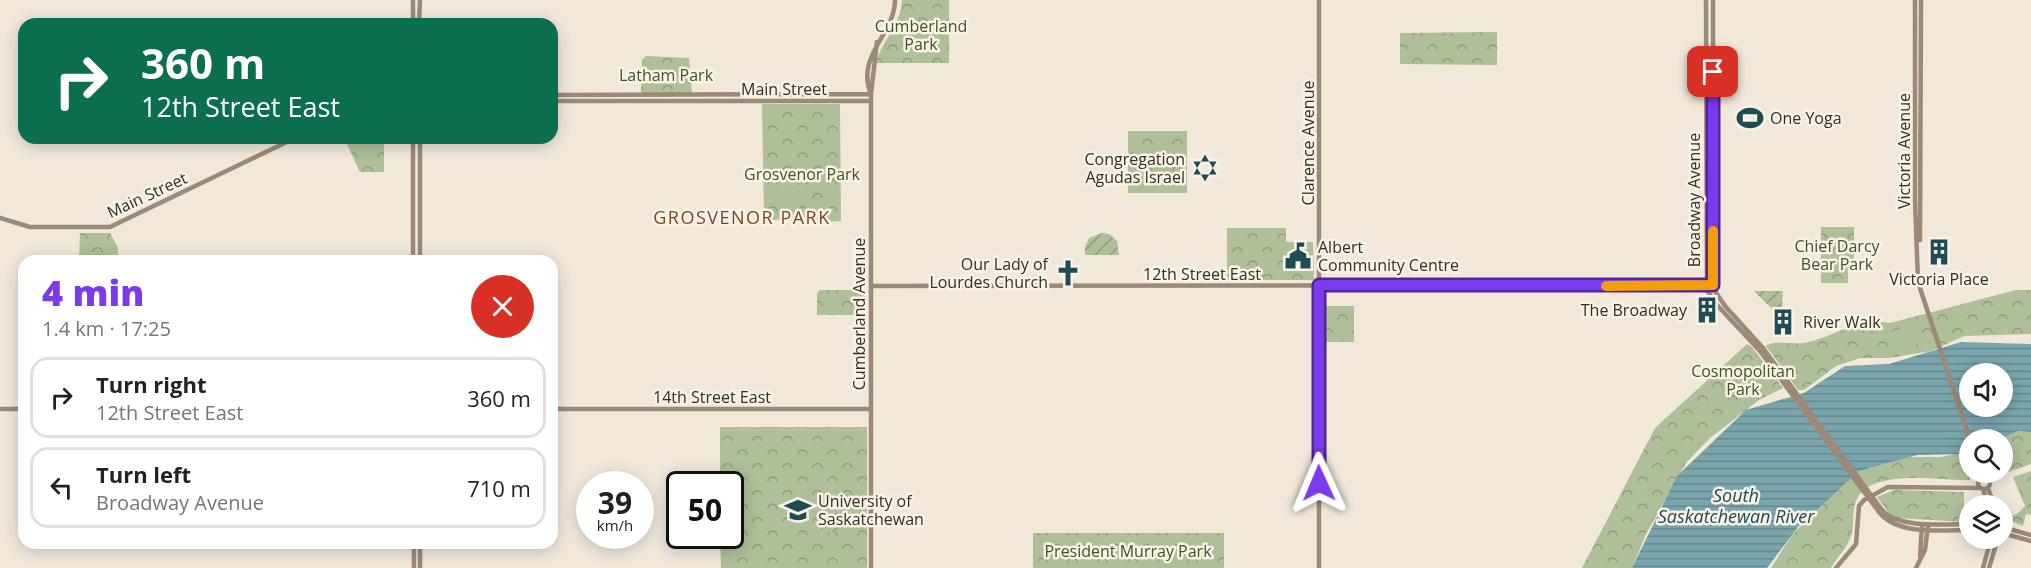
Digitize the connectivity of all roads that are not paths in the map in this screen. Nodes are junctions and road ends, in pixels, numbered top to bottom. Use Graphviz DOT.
graph roads {
  1 [pos="413,0"];
  2 [pos="420,0"];
  3 [pos="1319,0"];
  4 [pos="1706,0"];
  5 [pos="1713,0"];
  6 [pos="1915,0"];
  7 [pos="1921,0"];
  8 [pos="895,1"];
  9 [pos="413,18"];
  10 [pos="419,18"];
  11 [pos="558,94"];
  12 [pos="871,94"];
  13 [pos="558,101"];
  14 [pos="871,101"];
  15 [pos="283,144"];
  16 [pos="413,144"];
  17 [pos="420,144"];
  18 [pos="0,218"];
  19 [pos="413,255"];
  20 [pos="420,255"];
  21 [pos="1319,285"];
  22 [pos="1710,285"];
  23 [pos="871,286"];
  24 [pos="1924,300"];
  25 [pos="0,409"];
  26 [pos="18,409"];
  27 [pos="558,409"];
  28 [pos="871,409"];
  29 [pos="1966,429"];
  30 [pos="1974,483"];
  31 [pos="1983,483"];
  32 [pos="1988,483"];
  33 [pos="1971,486"];
  34 [pos="1984,488"];
  35 [pos="1986,495"];
  36 [pos="1988,495"];
  37 [pos="1959,524"];
  38 [pos="1925,526"];
  39 [pos="1959,529"];
  40 [pos="2013,530"];
  41 [pos="2031,535"];
  42 [pos="2013,536"];
  43 [pos="2031,541"];
  44 [pos="414,549"];
  45 [pos="420,549"];
  46 [pos="1988,549"];
  47 [pos="1995,549"];
  48 [pos="414,568"];
  49 [pos="420,568"];
  50 [pos="871,568"];
  51 [pos="1319,568"];
  52 [pos="1836,568"];
  53 [pos="1916,568"];
  54 [pos="1983,568"];
  55 [pos="1989,568"];
  1 -- 9 [label="street"];
  2 -- 10 [label="street"];
  3 -- 21 [label="street, Clarence Avenue"];
  4 -- 22 [label="street, Broadway Avenue"];
  5 -- 22 [label="street, Broadway Avenue"];
  6 -- 24 [label="street, Victoria Avenue"];
  7 -- 24 [label="street, Victoria Avenue"];
  8 -- 12 [label="street, Cumberland Avenue"];
  11 -- 12 [label="street, Main Street"];
  12 -- 14 [label="street, Cumberland Avenue"];
  13 -- 14 [label="street, Main Street"];
  14 -- 23 [label="street, Cumberland Avenue"];
  15 -- 18 [label="street, Main Street"];
  16 -- 19 [label="street"];
  17 -- 20 [label="street"];
  21 -- 22 [label="street, 12th Street East"];
  21 -- 23 [label="street, 12th Street East"];
  21 -- 51 [label="street, Clarence Avenue"];
  22 -- 38 [label="street, Broadway Avenue, bridge"];
  23 -- 28 [label="street, Cumberland Avenue"];
  24 -- 29 [label="street, Victoria Avenue"];
  25 -- 26 [label="street"];
  27 -- 28 [label="street, 14th Street East"];
  28 -- 50 [label="street, Cumberland Avenue"];
  30 -- 33 [label="street"];
  31 -- 34 [label="street"];
  32 -- 34 [label="street"];
  33 -- 34 [label="street"];
  33 -- 52 [label="street"];
  34 -- 35 [label="street"];
  34 -- 36 [label="street"];
  37 -- 38 [label="street"];
  38 -- 39 [label="street"];
  38 -- 53 [label="street"];
  40 -- 41 [label="street"];
  42 -- 43 [label="street"];
  44 -- 48 [label="street"];
  45 -- 49 [label="street"];
  46 -- 54 [label="street"];
  47 -- 55 [label="street"];
}
